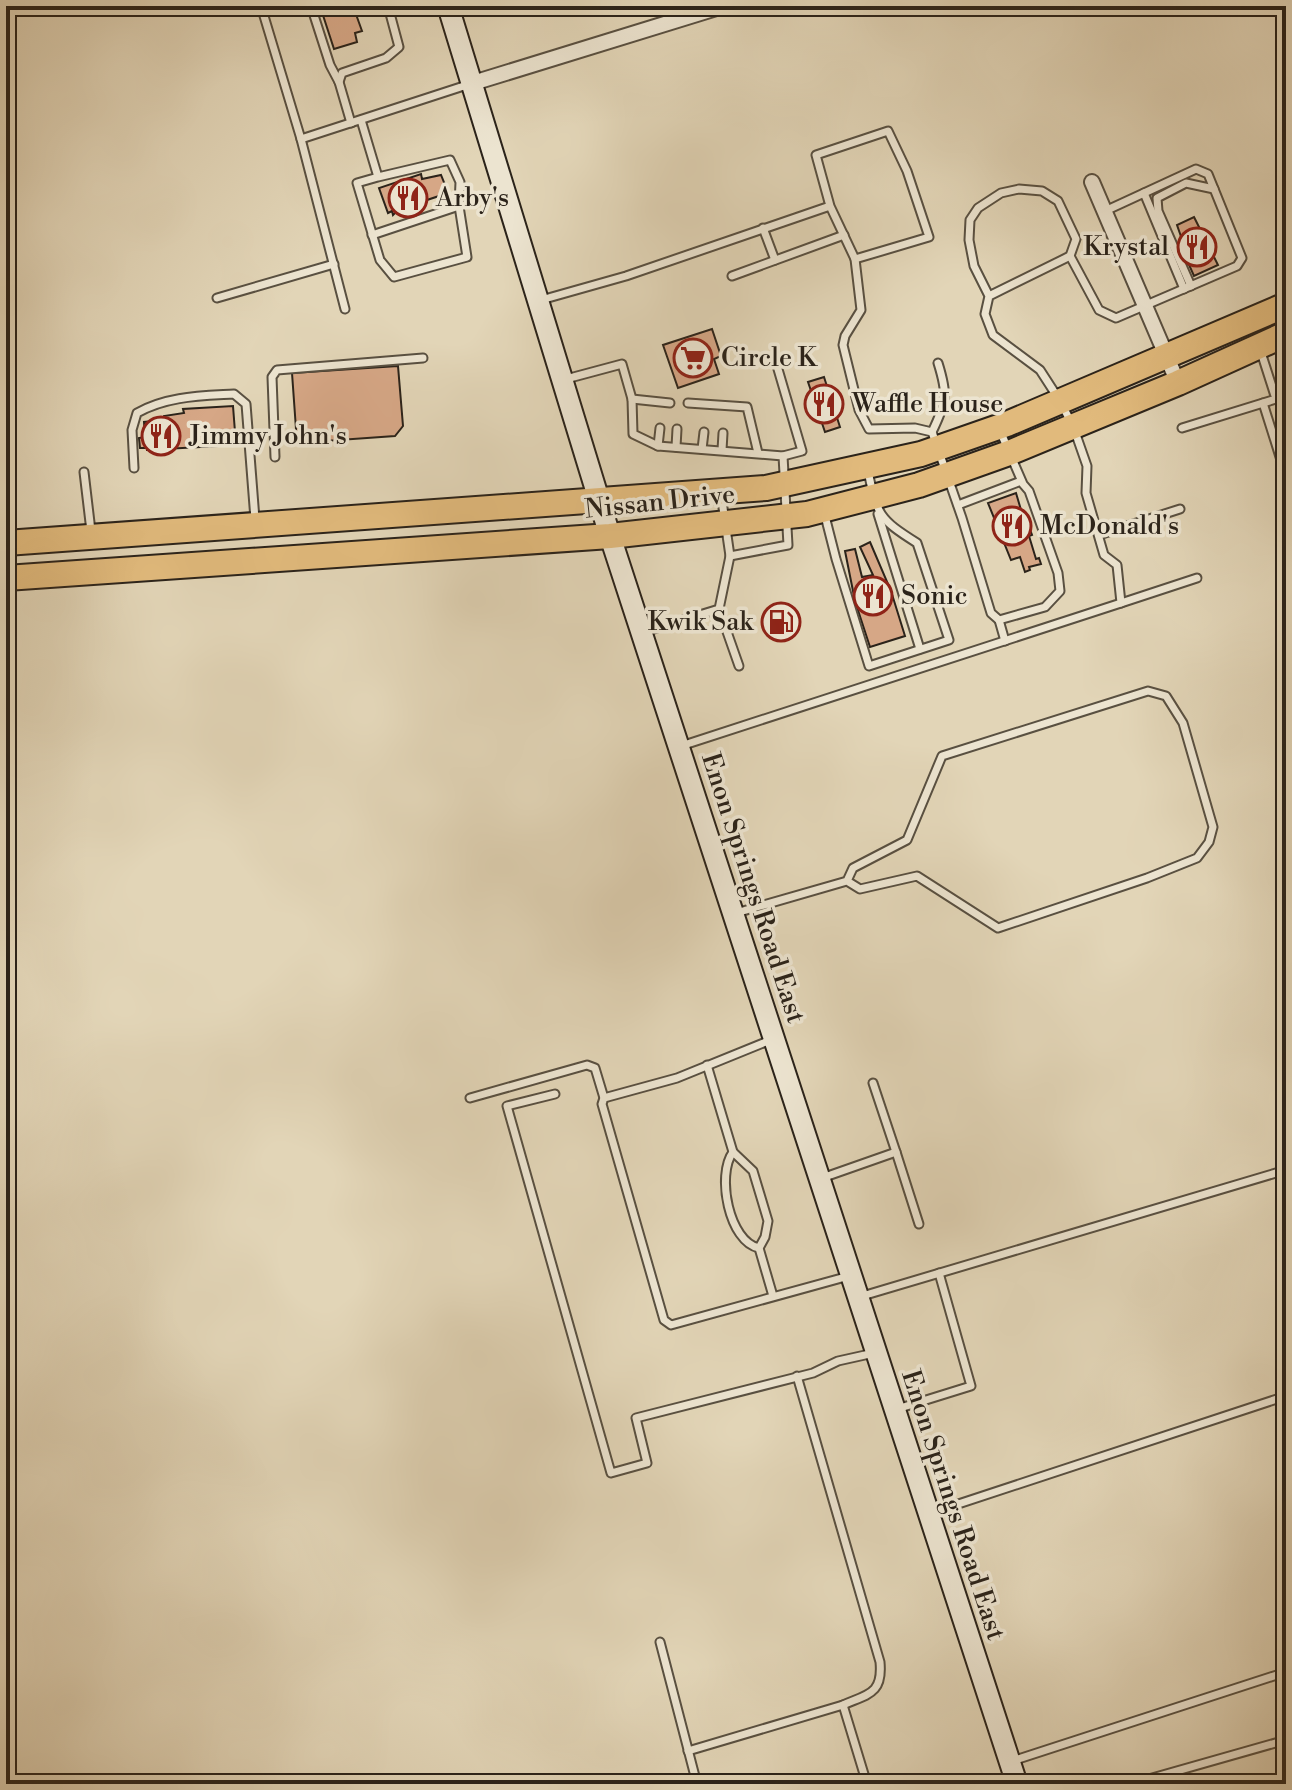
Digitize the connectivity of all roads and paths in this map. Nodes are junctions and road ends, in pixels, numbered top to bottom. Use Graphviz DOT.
graph roads {
  1 [pos="261,6"];
  2 [pos="311,6"];
  3 [pos="388,6"];
  4 [pos="448,6"];
  5 [pos="723,6"];
  6 [pos="339,82"];
  7 [pos="473,83"];
  8 [pos="361,120"];
  9 [pos="351,123"];
  10 [pos="301,139"];
  11 [pos="378,177"];
  12 [pos="1092,182"];
  13 [pos="1214,189"];
  14 [pos="1144,193"];
  15 [pos="459,206"];
  16 [pos="830,206"];
  17 [pos="1105,211"];
  18 [pos="763,228"];
  19 [pos="372,235"];
  20 [pos="844,235"];
  21 [pos="1070,256"];
  22 [pos="855,259"];
  23 [pos="775,260"];
  24 [pos="334,264"];
  25 [pos="732,276"];
  26 [pos="1187,287"];
  27 [pos="989,296"];
  28 [pos="217,298"];
  29 [pos="539,300"];
  30 [pos="1145,305"];
  31 [pos="1286,305"];
  32 [pos="345,309"];
  33 [pos="1286,334"];
  34 [pos="1259,347"];
  35 [pos="1167,356"];
  36 [pos="423,358"];
  37 [pos="775,359"];
  38 [pos="938,363"];
  39 [pos="563,380"];
  40 [pos="1178,383"];
  41 [pos="632,399"];
  42 [pos="1060,401"];
  43 [pos="688,403"];
  44 [pos="1263,403"];
  45 [pos="707,404"];
  46 [pos="664,405"];
  47 [pos="725,405"];
  48 [pos="706,414"];
  49 [pos="724,416"];
  50 [pos="1073,426"];
  51 [pos="999,427"];
  52 [pos="660,428"];
  53 [pos="1182,428"];
  54 [pos="677,429"];
  55 [pos="704,432"];
  56 [pos="723,433"];
  57 [pos="935,440"];
  58 [pos="658,446"];
  59 [pos="676,447"];
  60 [pos="702,449"];
  61 [pos="722,450"];
  62 [pos="758,453"];
  63 [pos="1009,453"];
  64 [pos="783,456"];
  65 [pos="275,457"];
  66 [pos="866,466"];
  67 [pos="134,468"];
  68 [pos="84,472"];
  69 [pos="948,475"];
  70 [pos="1286,476"];
  71 [pos="1021,481"];
  72 [pos="783,484"];
  73 [pos="721,491"];
  74 [pos="600,500"];
  75 [pos="875,505"];
  76 [pos="958,505"];
  77 [pos="1180,509"];
  78 [pos="824,510"];
  79 [pos="785,517"];
  80 [pos="724,523"];
  81 [pos="255,525"];
  82 [pos="1099,535"];
  83 [pos="610,536"];
  84 [pos="91,537"];
  85 [pos="6,543"];
  86 [pos="730,556"];
  87 [pos="6,578"];
  88 [pos="1197,578"];
  89 [pos="1121,603"];
  90 [pos="719,609"];
  91 [pos="999,620"];
  92 [pos="642,632"];
  93 [pos="949,640"];
  94 [pos="1005,641"];
  95 [pos="920,649"];
  96 [pos="955,657"];
  97 [pos="739,666"];
  98 [pos="869,666"];
  99 [pos="873,684"];
  100 [pos="679,747"];
  101 [pos="847,881"];
  102 [pos="734,914"];
  103 [pos="774,1038"];
  104 [pos="707,1065"];
  105 [pos="873,1083"];
  106 [pos="555,1094"];
  107 [pos="470,1098"];
  108 [pos="604,1098"];
  109 [pos="733,1152"];
  110 [pos="896,1152"];
  111 [pos="1286,1170"];
  112 [pos="820,1179"];
  113 [pos="919,1224"];
  114 [pos="759,1248"];
  115 [pos="939,1273"];
  116 [pos="851,1275"];
  117 [pos="773,1296"];
  118 [pos="858,1297"];
  119 [pos="876,1353"];
  120 [pos="797,1376"];
  121 [pos="1286,1396"];
  122 [pos="895,1410"];
  123 [pos="929,1513"];
  124 [pos="660,1642"];
  125 [pos="1286,1672"];
  126 [pos="843,1705"];
  127 [pos="1286,1740"];
  128 [pos="688,1751"];
  129 [pos="1010,1761"];
  130 [pos="697,1784"];
  131 [pos="867,1784"];
  132 [pos="1017,1784"];
  133 [pos="1131,1784"];
  1 -- 10 [label="lane"];
  2 -- 6 [label="lane"];
  3 -- 6 [label="lane"];
  4 -- 7 [label="street, Enon Springs Road East"];
  5 -- 7 [label="street"];
  6 -- 9 [label="lane"];
  7 -- 8 [label="lane"];
  7 -- 29 [label="street, Enon Springs Road East"];
  8 -- 9 [label="lane"];
  8 -- 11 [label="lane"];
  9 -- 10 [label="lane"];
  10 -- 24 [label="lane"];
  11 -- 15 [label="lane"];
  11 -- 19 [label="lane"];
  12 -- 17 [label="street"];
  13 -- 14 [label="lane"];
  13 -- 26 [label="lane"];
  13 -- 26 [label="lane"];
  14 -- 17 [label="lane"];
  14 -- 26 [label="lane"];
  15 -- 19 [label="lane"];
  15 -- 19 [label="lane"];
  16 -- 18 [label="lane"];
  16 -- 20 [label="lane"];
  16 -- 22 [label="lane"];
  17 -- 30 [label="street"];
  18 -- 23 [label="lane"];
  18 -- 29 [label="lane"];
  20 -- 22 [label="lane"];
  20 -- 23 [label="lane"];
  21 -- 27 [label="lane"];
  21 -- 27 [label="lane"];
  21 -- 30 [label="lane"];
  22 -- 57 [label="lane"];
  23 -- 25 [label="lane"];
  24 -- 28 [label="lane"];
  24 -- 32 [label="lane"];
  26 -- 30 [label="lane"];
  27 -- 42 [label="lane"];
  29 -- 39 [label="street, Enon Springs Road East"];
  30 -- 35 [label="street"];
  31 -- 35 [label="main road, Nissan Drive"];
  33 -- 34 [label="main road, Nissan Drive"];
  34 -- 40 [label="main road, Nissan Drive"];
  34 -- 44 [label="lane"];
  35 -- 40 [label="street"];
  35 -- 42 [label="main road, Nissan Drive"];
  36 -- 65 [label="lane"];
  37 -- 64 [label="lane"];
  38 -- 57 [label="lane"];
  39 -- 41 [label="lane"];
  39 -- 74 [label="street, Enon Springs Road East"];
  40 -- 50 [label="main road, Nissan Drive"];
  41 -- 46 [label="lane"];
  41 -- 58 [label="lane"];
  42 -- 50 [label="lane"];
  42 -- 51 [label="main road, Nissan Drive"];
  43 -- 45 [label="lane"];
  44 -- 53 [label="lane"];
  44 -- 70 [label="lane"];
  45 -- 47 [label="lane"];
  45 -- 48 [label="lane"];
  47 -- 49 [label="lane"];
  47 -- 62 [label="lane"];
  50 -- 63 [label="main road, Nissan Drive"];
  50 -- 82 [label="lane"];
  51 -- 57 [label="main road, Nissan Drive"];
  51 -- 63 [label="lane"];
  52 -- 58 [label="lane"];
  54 -- 59 [label="lane"];
  55 -- 60 [label="lane"];
  56 -- 61 [label="lane"];
  57 -- 66 [label="main road, Nissan Drive"];
  57 -- 69 [label="lane"];
  58 -- 59 [label="lane"];
  59 -- 60 [label="lane"];
  60 -- 61 [label="lane"];
  61 -- 62 [label="lane"];
  62 -- 64 [label="lane"];
  63 -- 69 [label="main road, Nissan Drive"];
  63 -- 71 [label="lane"];
  64 -- 72 [label="lane"];
  66 -- 72 [label="main road, Nissan Drive"];
  66 -- 75 [label="lane"];
  67 -- 81 [label="lane"];
  68 -- 84 [label="lane"];
  69 -- 75 [label="main road, Nissan Drive"];
  69 -- 76 [label="lane"];
  71 -- 76 [label="lane"];
  71 -- 91 [label="lane"];
  72 -- 73 [label="main road, Nissan Drive"];
  72 -- 79 [label="lane"];
  73 -- 74 [label="main road, Nissan Drive"];
  73 -- 80 [label="lane"];
  74 -- 81 [label="main road, Nissan Drive"];
  74 -- 83 [label="street, Enon Springs Road East"];
  75 -- 78 [label="main road, Nissan Drive"];
  75 -- 93 [label="lane"];
  75 -- 95 [label="lane"];
  76 -- 91 [label="lane"];
  77 -- 82 [label="lane"];
  78 -- 79 [label="main road, Nissan Drive"];
  78 -- 98 [label="lane"];
  79 -- 80 [label="main road, Nissan Drive"];
  79 -- 86 [label="lane"];
  80 -- 83 [label="main road, Nissan Drive"];
  80 -- 86 [label="lane"];
  81 -- 84 [label="main road, Nissan Drive"];
  82 -- 89 [label="lane"];
  83 -- 87 [label="main road, Nissan Drive"];
  83 -- 92 [label="street, Enon Springs Road East"];
  84 -- 85 [label="main road, Nissan Drive"];
  86 -- 90 [label="lane"];
  88 -- 89 [label="lane"];
  89 -- 94 [label="lane"];
  90 -- 92 [label="lane"];
  90 -- 97 [label="lane"];
  91 -- 94 [label="lane"];
  92 -- 100 [label="street, Enon Springs Road East"];
  93 -- 95 [label="lane"];
  93 -- 96 [label="lane"];
  94 -- 96 [label="lane"];
  95 -- 98 [label="lane"];
  96 -- 99 [label="lane"];
  98 -- 99 [label="lane"];
  99 -- 100 [label="lane"];
  100 -- 102 [label="street, Enon Springs Road East"];
  101 -- 101 [label="lane"];
  101 -- 102 [label="lane"];
  102 -- 103 [label="street, Enon Springs Road East"];
  103 -- 104 [label="lane"];
  103 -- 112 [label="street, Enon Springs Road East"];
  104 -- 108 [label="lane"];
  104 -- 109 [label="lane"];
  105 -- 110 [label="lane"];
  106 -- 120 [label="lane"];
  107 -- 108 [label="lane"];
  108 -- 117 [label="lane"];
  109 -- 114 [label="lane"];
  109 -- 114 [label="lane"];
  110 -- 112 [label="lane"];
  110 -- 113 [label="lane"];
  111 -- 115 [label="lane"];
  112 -- 116 [label="street, Enon Springs Road East"];
  114 -- 117 [label="lane"];
  115 -- 118 [label="lane"];
  115 -- 122 [label="lane"];
  116 -- 117 [label="lane"];
  116 -- 118 [label="street, Enon Springs Road East"];
  118 -- 119 [label="street, Enon Springs Road East"];
  119 -- 120 [label="lane"];
  119 -- 122 [label="street, Enon Springs Road East"];
  120 -- 126 [label="lane"];
  121 -- 123 [label="lane"];
  122 -- 123 [label="street, Enon Springs Road East"];
  123 -- 129 [label="street, Enon Springs Road East"];
  124 -- 128 [label="lane"];
  125 -- 129 [label="lane"];
  126 -- 128 [label="lane"];
  126 -- 131 [label="lane"];
  127 -- 133 [label="lane"];
  128 -- 130 [label="lane"];
  129 -- 132 [label="street, Enon Springs Road East"];
}
